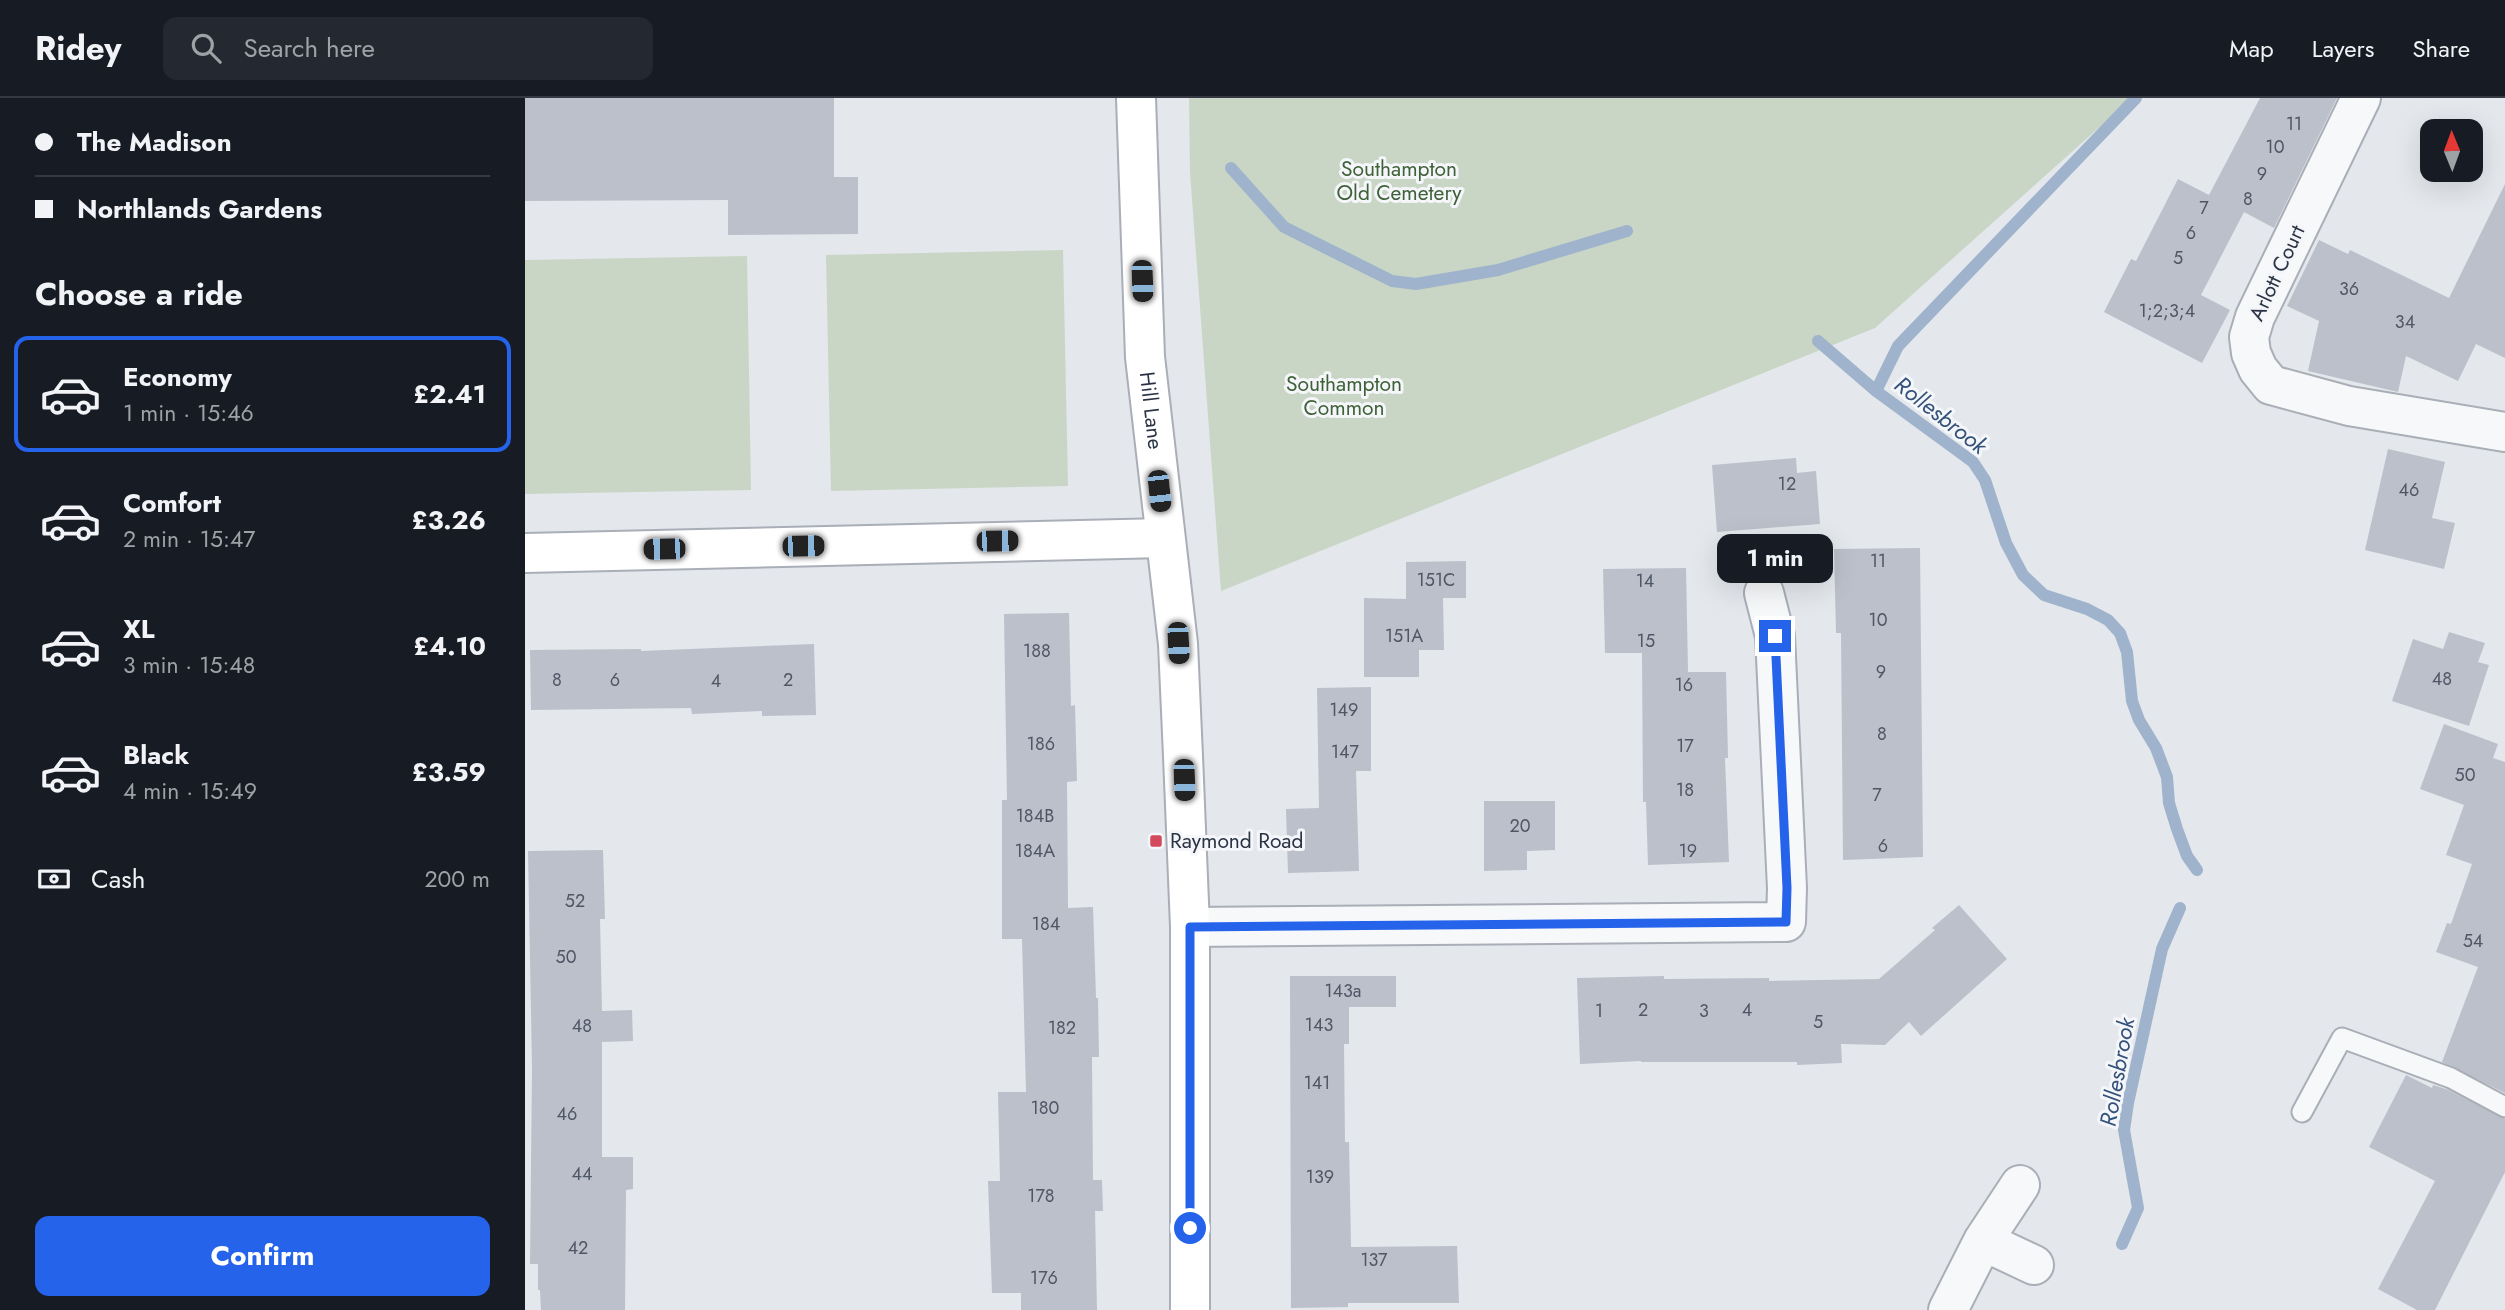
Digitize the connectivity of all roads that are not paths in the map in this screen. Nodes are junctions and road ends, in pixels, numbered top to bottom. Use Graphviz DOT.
graph roads {
  1 [pos="1136,98"];
  2 [pos="2361,98"];
  3 [pos="2505,432"];
  4 [pos="1165,538"];
  5 [pos="525,553"];
  6 [pos="1764,593"];
  7 [pos="1190,927"];
  8 [pos="2505,1107"];
  9 [pos="2302,1112"];
  10 [pos="2020,1185"];
  11 [pos="1983,1241"];
  12 [pos="2034,1265"];
  13 [pos="1191,1310"];
  14 [pos="1948,1310"];
  1 -- 4 [label="street, Hill Lane"];
  2 -- 3 [label="street, Arlott Court"];
  4 -- 5 [label="street"];
  4 -- 7 [label="street, Hill Lane"];
  6 -- 7 [label="street"];
  7 -- 13 [label="street, Hill Lane"];
  8 -- 9 [label="lane"];
  10 -- 11 [label="street"];
  11 -- 12 [label="street"];
  11 -- 14 [label="street"];
}
